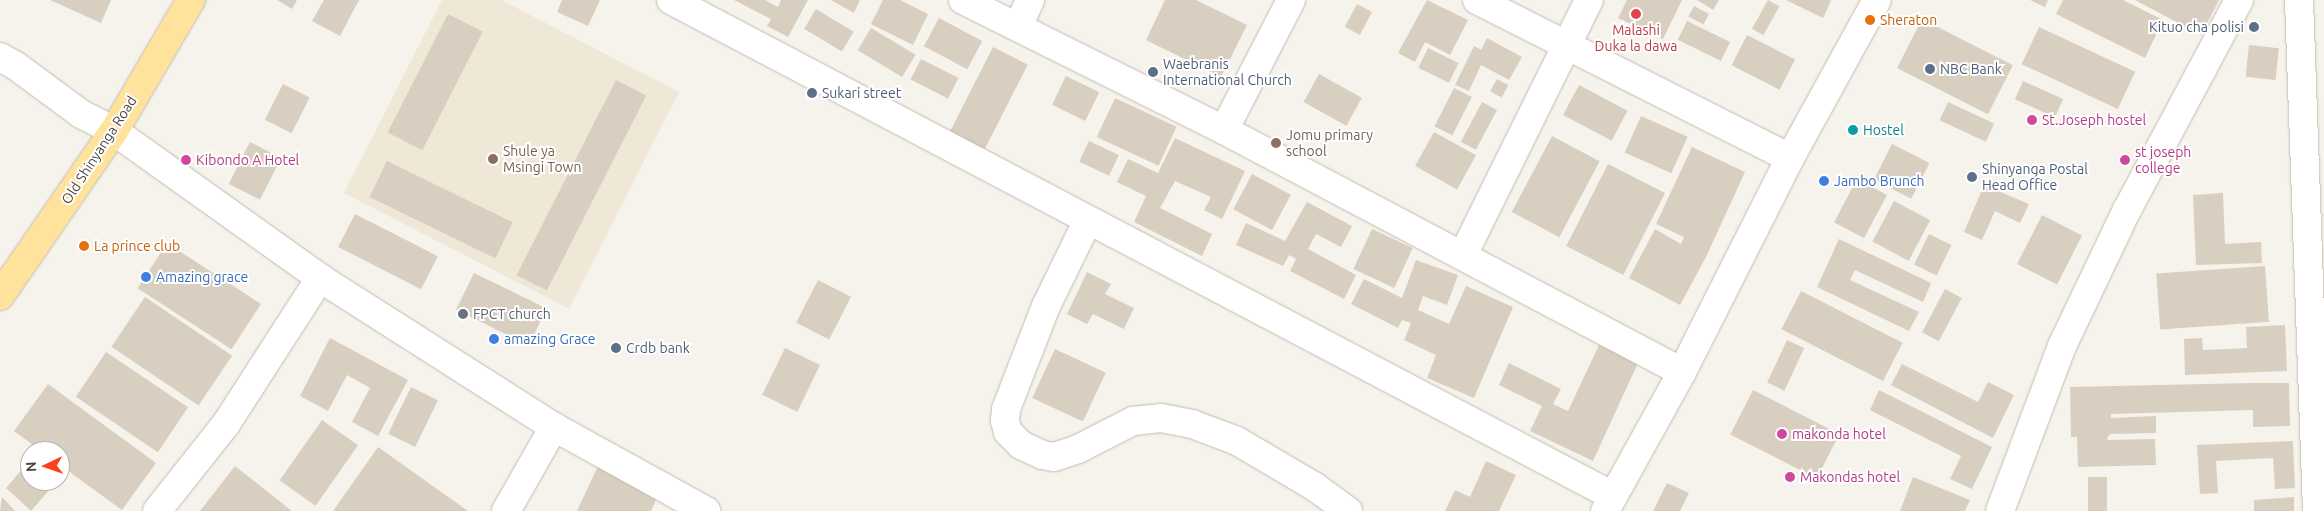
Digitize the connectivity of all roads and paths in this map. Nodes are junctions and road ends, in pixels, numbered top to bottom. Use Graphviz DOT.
graph roads {
  1 [pos="191,0"];
  2 [pos="671,0"];
  3 [pos="963,0"];
  4 [pos="1030,0"];
  5 [pos="1291,0"];
  6 [pos="1477,0"];
  7 [pos="1589,0"];
  8 [pos="1877,0"];
  9 [pos="2239,0"];
  10 [pos="2299,0"];
  11 [pos="1018,27"];
  12 [pos="1566,43"];
  13 [pos="0,57"];
  14 [pos="1224,130"];
  15 [pos="114,131"];
  16 [pos="1790,158"];
  17 [pos="1088,220"];
  18 [pos="1463,255"];
  19 [pos="320,278"];
  20 [pos="0,296"];
  21 [pos="1682,372"];
  22 [pos="554,427"];
  23 [pos="1609,504"];
  24 [pos="157,511"];
  25 [pos="506,511"];
  26 [pos="706,511"];
  27 [pos="1348,511"];
  28 [pos="2000,511"];
  29 [pos="2317,511"];
  1 -- 15 [label="main road, Old Shinyanga Road"];
  2 -- 17 [label="street"];
  3 -- 11 [label="street"];
  4 -- 11 [label="street"];
  5 -- 14 [label="street"];
  6 -- 12 [label="street"];
  7 -- 12 [label="street"];
  8 -- 16 [label="street"];
  9 -- 28 [label="street"];
  10 -- 29 [label="street"];
  11 -- 14 [label="street"];
  12 -- 16 [label="street"];
  12 -- 18 [label="street"];
  13 -- 15 [label="street"];
  14 -- 18 [label="street"];
  15 -- 19 [label="street"];
  15 -- 20 [label="main road, Old Shinyanga Road"];
  16 -- 21 [label="street"];
  17 -- 23 [label="street"];
  17 -- 27 [label="street"];
  18 -- 21 [label="street"];
  19 -- 22 [label="street"];
  19 -- 24 [label="street"];
  21 -- 23 [label="street"];
  22 -- 25 [label="street"];
  22 -- 26 [label="street"];
}
